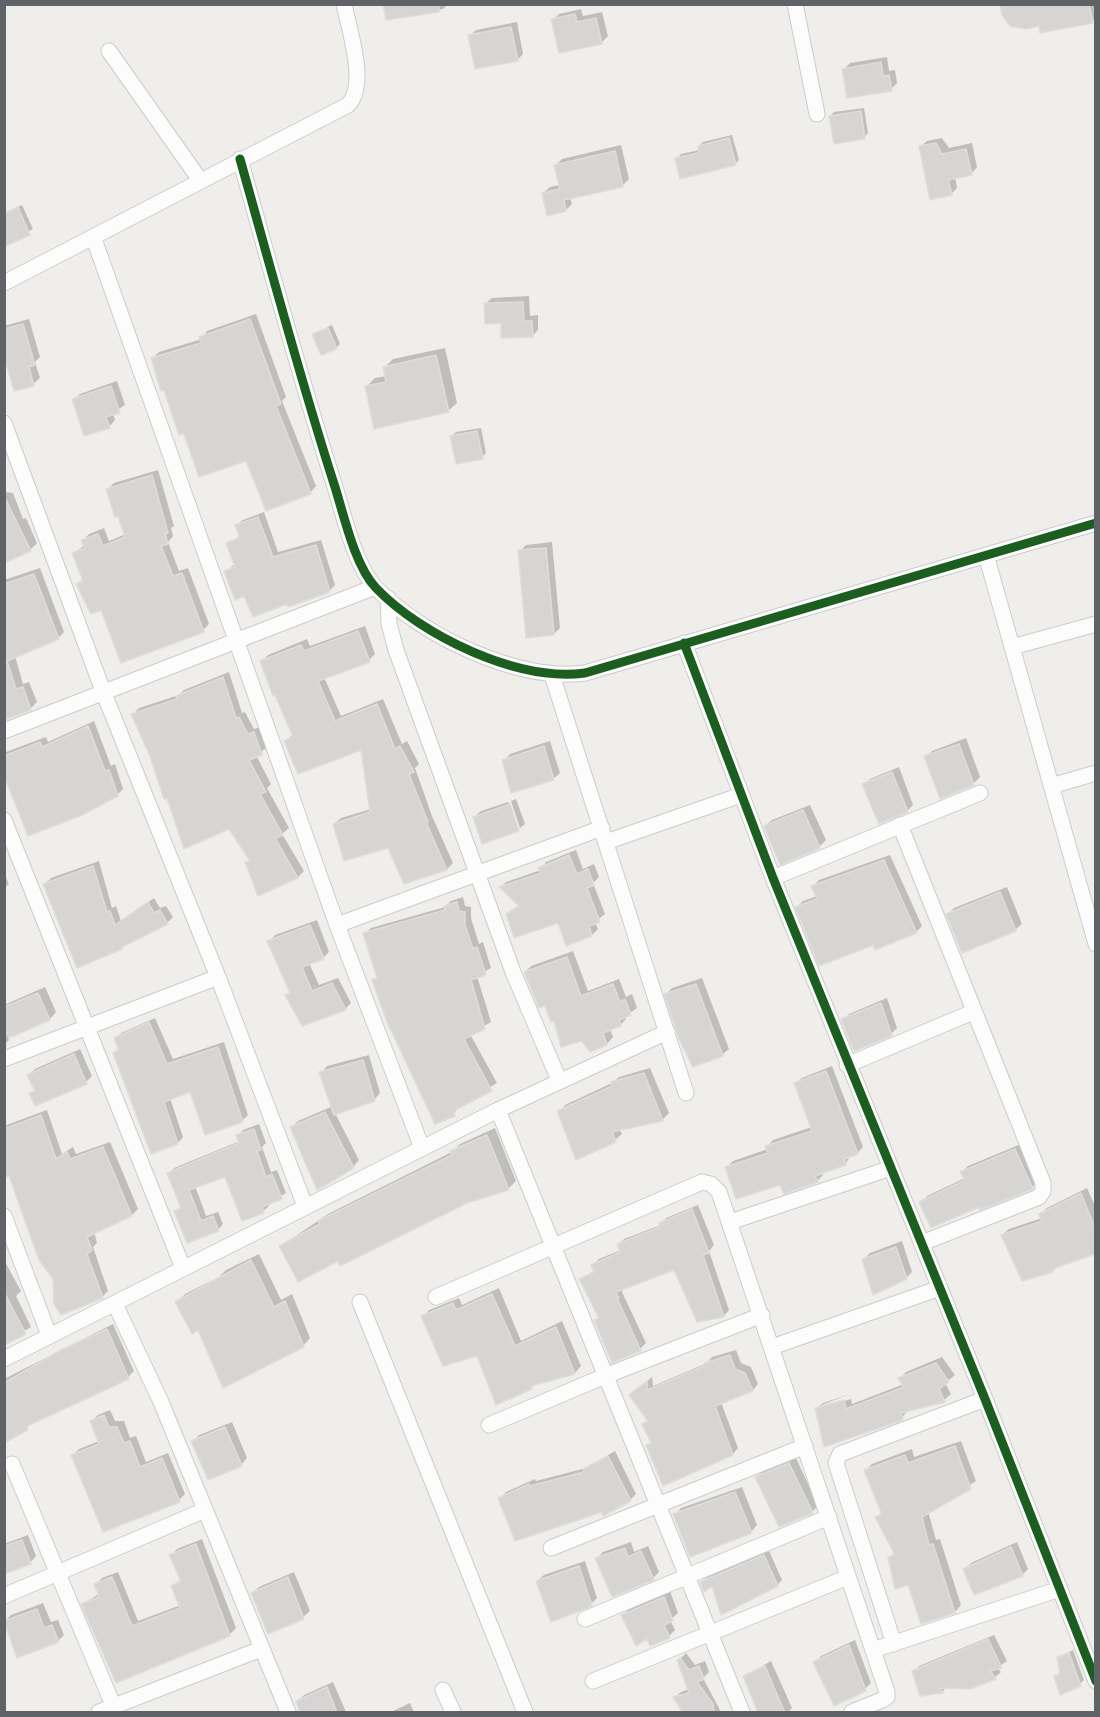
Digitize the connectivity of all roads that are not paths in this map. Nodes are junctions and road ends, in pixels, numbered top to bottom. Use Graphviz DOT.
graph roads {
  1 [pos="344,4"];
  2 [pos="795,4"];
  3 [pos="110,51"];
  4 [pos="817,114"];
  5 [pos="240,159"];
  6 [pos="200,180"];
  7 [pos="94,238"];
  8 [pos="4,283"];
  9 [pos="4,423"];
  10 [pos="1095,523"];
  11 [pos="986,555"];
  12 [pos="375,587"];
  13 [pos="388,598"];
  14 [pos="1095,624"];
  15 [pos="236,639"];
  16 [pos="684,643"];
  17 [pos="1012,647"];
  18 [pos="552,675"];
  19 [pos="103,691"];
  20 [pos="4,731"];
  21 [pos="1095,773"];
  22 [pos="1052,786"];
  23 [pos="980,793"];
  24 [pos="741,795"];
  25 [pos="4,820"];
  26 [pos="900,825"];
  27 [pos="604,835"];
  28 [pos="477,872"];
  29 [pos="773,878"];
  30 [pos="1093,924"];
  31 [pos="337,925"];
  32 [pos="1095,944"];
  33 [pos="218,977"];
  34 [pos="973,1012"];
  35 [pos="87,1028"];
  36 [pos="667,1032"];
  37 [pos="4,1059"];
  38 [pos="847,1065"];
  39 [pos="559,1080"];
  40 [pos="686,1093"];
  41 [pos="498,1110"];
  42 [pos="422,1148"];
  43 [pos="891,1168"];
  44 [pos="305,1206"];
  45 [pos="4,1216"];
  46 [pos="730,1222"];
  47 [pos="922,1243"];
  48 [pos="553,1246"];
  49 [pos="183,1268"];
  50 [pos="940,1288"];
  51 [pos="436,1297"];
  52 [pos="360,1302"];
  53 [pos="116,1304"];
  54 [pos="762,1315"];
  55 [pos="49,1335"];
  56 [pos="772,1347"];
  57 [pos="4,1359"];
  58 [pos="605,1376"];
  59 [pos="985,1399"];
  60 [pos="489,1425"];
  61 [pos="805,1446"];
  62 [pos="12,1464"];
  63 [pos="657,1503"];
  64 [pos="205,1510"];
  65 [pos="829,1517"];
  66 [pos="551,1548"];
  67 [pos="58,1575"];
  68 [pos="687,1576"];
  69 [pos="848,1577"];
  70 [pos="1060,1589"];
  71 [pos="4,1596"];
  72 [pos="585,1619"];
  73 [pos="710,1633"];
  74 [pos="894,1644"];
  75 [pos="261,1649"];
  76 [pos="873,1650"];
  77 [pos="593,1681"];
  78 [pos="1095,1681"];
  79 [pos="443,1690"];
  80 [pos="109,1711"];
  81 [pos="288,1713"];
  82 [pos="453,1713"];
  83 [pos="525,1713"];
  84 [pos="742,1713"];
  85 [pos="852,1713"];
  1 -- 5 [label="street"];
  2 -- 4 [label="street"];
  3 -- 6 [label="street"];
  5 -- 6 [label="street"];
  5 -- 12 [label="street"];
  6 -- 7 [label="street"];
  7 -- 8 [label="street"];
  7 -- 15 [label="street"];
  9 -- 19 [label="street"];
  10 -- 11 [label="street"];
  11 -- 16 [label="street"];
  11 -- 17 [label="street"];
  12 -- 13 [label="street"];
  12 -- 15 [label="street"];
  13 -- 18 [label="street"];
  13 -- 28 [label="street"];
  14 -- 17 [label="street"];
  15 -- 19 [label="street"];
  15 -- 31 [label="street"];
  16 -- 18 [label="street"];
  16 -- 24 [label="street"];
  17 -- 22 [label="street"];
  18 -- 27 [label="street"];
  19 -- 20 [label="street"];
  19 -- 33 [label="street"];
  21 -- 22 [label="street"];
  22 -- 30 [label="street"];
  23 -- 26 [label="street"];
  24 -- 27 [label="street"];
  24 -- 29 [label="street"];
  25 -- 35 [label="street"];
  26 -- 29 [label="street"];
  26 -- 34 [label="street"];
  27 -- 28 [label="street"];
  27 -- 36 [label="street"];
  28 -- 31 [label="street"];
  28 -- 39 [label="street"];
  29 -- 38 [label="street"];
  30 -- 32 [label="street"];
  31 -- 42 [label="street"];
  33 -- 35 [label="street"];
  33 -- 44 [label="street"];
  34 -- 38 [label="street"];
  34 -- 47 [label="street"];
  35 -- 37 [label="street"];
  35 -- 49 [label="street"];
  36 -- 39 [label="street"];
  36 -- 40 [label="street"];
  38 -- 43 [label="street"];
  39 -- 41 [label="street"];
  41 -- 42 [label="street"];
  41 -- 48 [label="street"];
  42 -- 44 [label="street"];
  43 -- 46 [label="street"];
  43 -- 47 [label="street"];
  44 -- 49 [label="street"];
  45 -- 55 [label="street"];
  46 -- 48 [label="street"];
  46 -- 54 [label="street"];
  47 -- 50 [label="street"];
  48 -- 51 [label="street"];
  48 -- 58 [label="street"];
  49 -- 53 [label="street"];
  50 -- 56 [label="street"];
  50 -- 59 [label="street"];
  52 -- 83 [label="street"];
  53 -- 55 [label="street"];
  53 -- 64 [label="street"];
  54 -- 56 [label="street"];
  54 -- 58 [label="street"];
  55 -- 57 [label="street"];
  56 -- 61 [label="street"];
  58 -- 60 [label="street"];
  58 -- 63 [label="street"];
  59 -- 70 [label="street"];
  59 -- 74 [label="street"];
  61 -- 63 [label="street"];
  61 -- 65 [label="street"];
  62 -- 67 [label="street"];
  63 -- 66 [label="street"];
  63 -- 68 [label="street"];
  64 -- 67 [label="street"];
  64 -- 75 [label="street"];
  65 -- 68 [label="street"];
  65 -- 69 [label="street"];
  67 -- 71 [label="street"];
  67 -- 80 [label="street"];
  68 -- 72 [label="street"];
  68 -- 73 [label="street"];
  69 -- 73 [label="street"];
  69 -- 76 [label="street"];
  70 -- 74 [label="street"];
  70 -- 78 [label="street"];
  73 -- 77 [label="street"];
  73 -- 84 [label="street"];
  74 -- 76 [label="street"];
  75 -- 80 [label="street"];
  75 -- 81 [label="street"];
  76 -- 85 [label="street"];
  79 -- 82 [label="street"];
}
